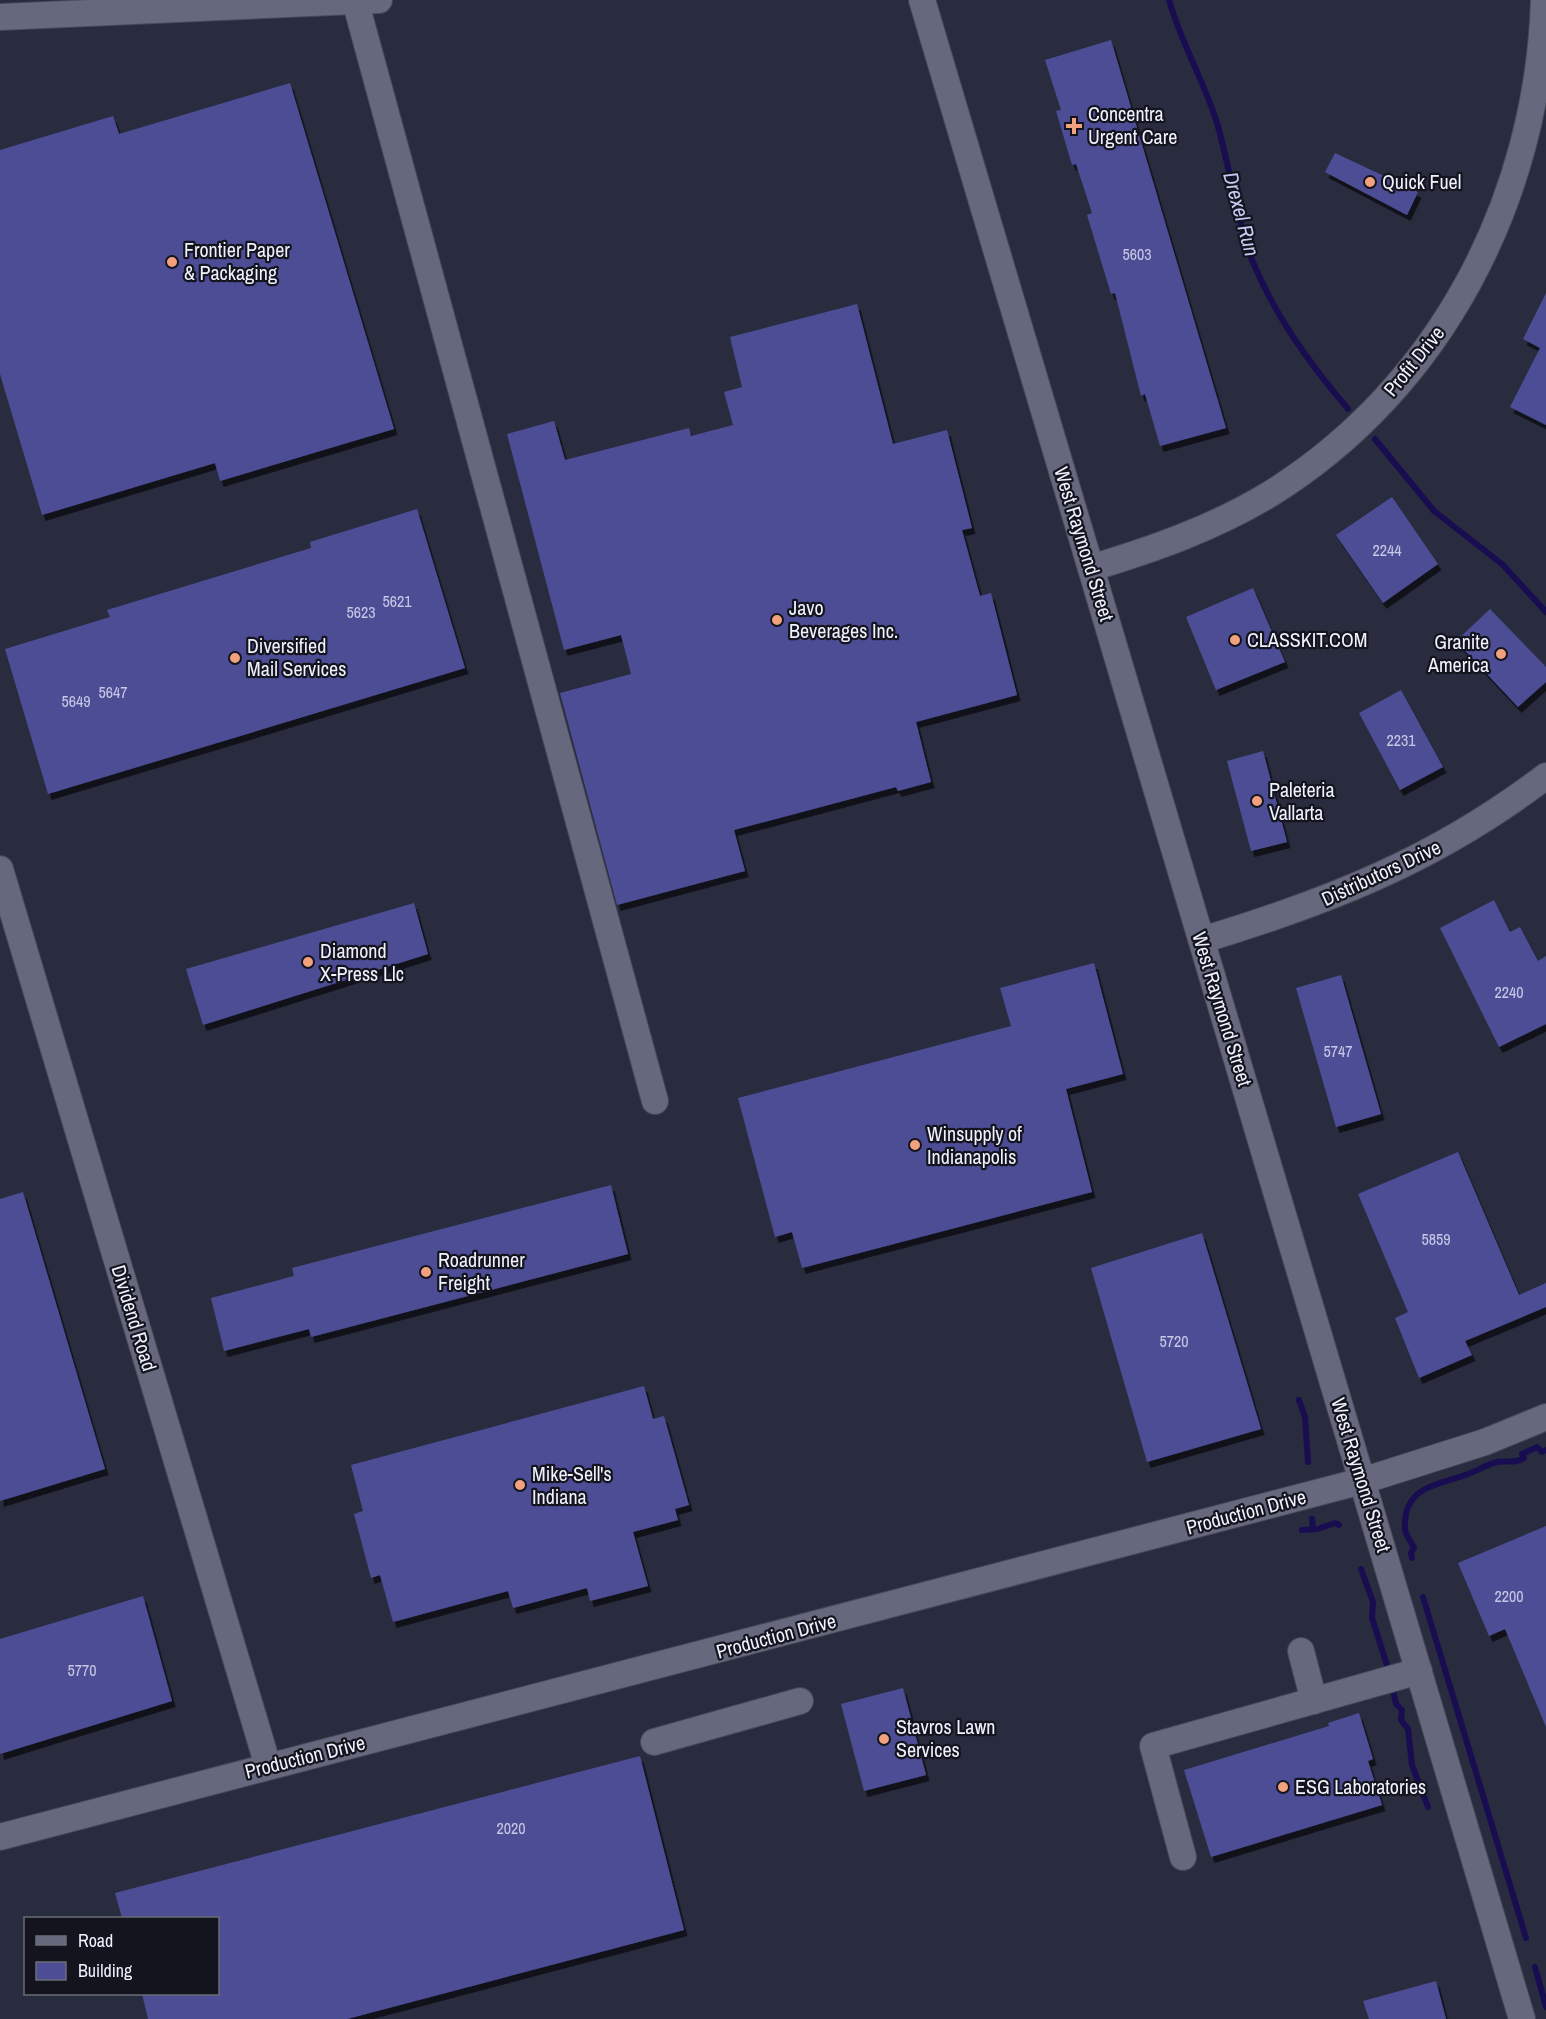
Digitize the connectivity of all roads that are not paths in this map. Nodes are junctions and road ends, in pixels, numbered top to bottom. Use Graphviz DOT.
graph roads {
  1 [pos="363,0"];
  2 [pos="922,0"];
  3 [pos="1544,0"];
  4 [pos="0,18"];
  5 [pos="1091,568"];
  6 [pos="1546,776"];
  7 [pos="0,870"];
  8 [pos="1202,940"];
  9 [pos="655,1101"];
  10 [pos="1546,1417"];
  11 [pos="1362,1481"];
  12 [pos="1301,1651"];
  13 [pos="1419,1671"];
  14 [pos="800,1701"];
  15 [pos="1314,1701"];
  16 [pos="654,1742"];
  17 [pos="268,1766"];
  18 [pos="0,1837"];
  19 [pos="1183,1857"];
  20 [pos="1522,2019"];
  1 -- 4 [label="street"];
  1 -- 9 [label="street"];
  2 -- 5 [label="street, West Raymond Street"];
  3 -- 5 [label="street, Profit Drive"];
  5 -- 8 [label="street, West Raymond Street"];
  6 -- 8 [label="street, Distributors Drive"];
  7 -- 17 [label="street, Dividend Road"];
  8 -- 11 [label="street, West Raymond Street"];
  10 -- 11 [label="street, Production Drive"];
  11 -- 13 [label="street, West Raymond Street"];
  11 -- 17 [label="street, Production Drive"];
  12 -- 15 [label="street"];
  13 -- 15 [label="street"];
  13 -- 20 [label="street, West Raymond Street"];
  14 -- 16 [label="street"];
  15 -- 19 [label="street"];
  17 -- 18 [label="street, Production Drive"];
}
